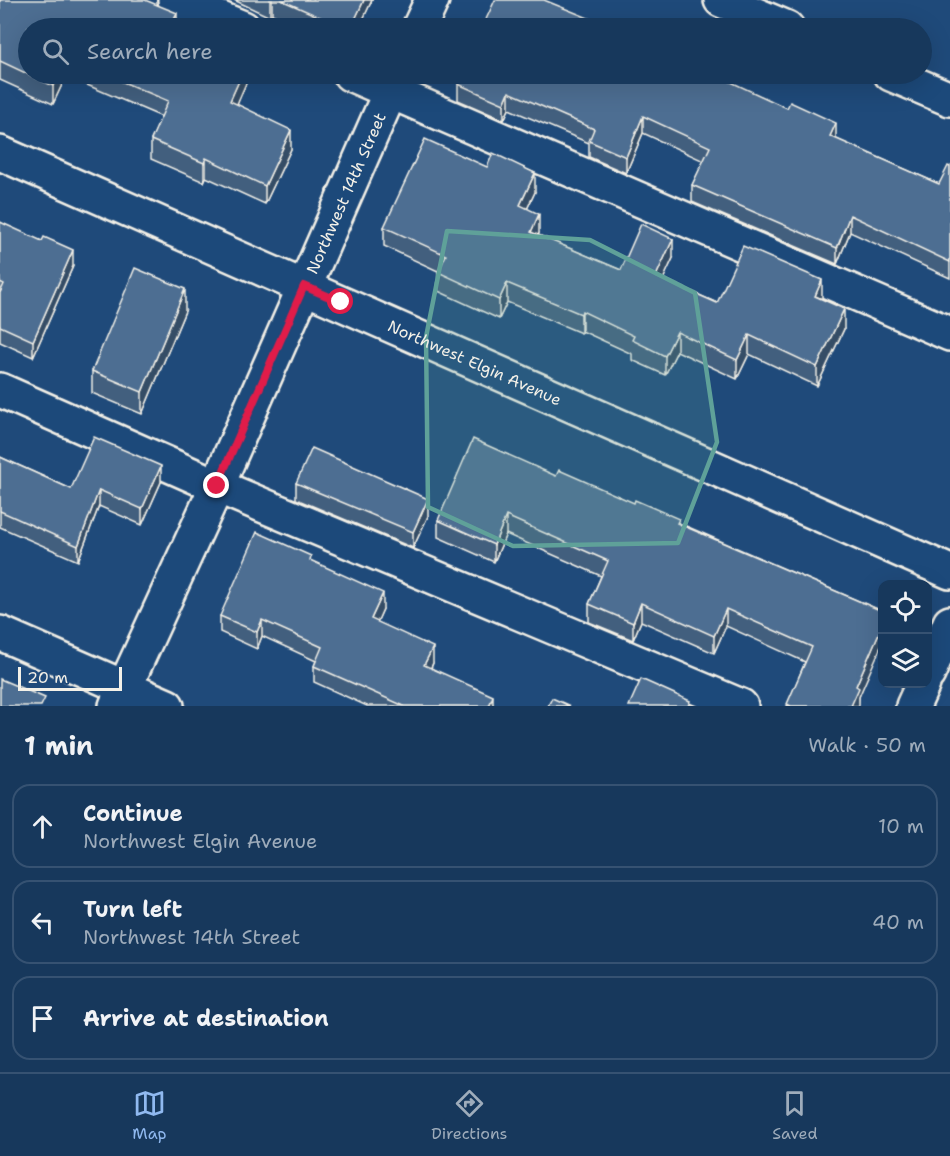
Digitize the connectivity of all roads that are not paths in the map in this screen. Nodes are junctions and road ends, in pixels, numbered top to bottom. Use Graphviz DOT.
graph roads {
  1 [pos="175,0"];
  2 [pos="432,0"];
  3 [pos="721,0"];
  4 [pos="219,18"];
  5 [pos="424,18"];
  6 [pos="763,18"];
  7 [pos="393,84"];
  8 [pos="398,84"];
  9 [pos="915,84"];
  10 [pos="950,99"];
  11 [pos="0,153"];
  12 [pos="304,286"];
  13 [pos="950,334"];
  14 [pos="0,390"];
  15 [pos="217,486"];
  16 [pos="950,572"];
  17 [pos="950,623"];
  18 [pos="0,633"];
  19 [pos="932,663"];
  20 [pos="921,688"];
  21 [pos="120,697"];
  22 [pos="167,706"];
  23 [pos="741,706"];
  24 [pos="913,706"];
  1 -- 4 [label="street"];
  2 -- 5 [label="street"];
  3 -- 6 [label="street"];
  7 -- 12 [label="street, Northwest 14th Street"];
  8 -- 13 [label="street"];
  9 -- 10 [label="street"];
  11 -- 12 [label="street, Northwest Elgin Avenue"];
  12 -- 15 [label="street, Northwest 14th Street"];
  12 -- 16 [label="street, Northwest Elgin Avenue"];
  14 -- 15 [label="street"];
  15 -- 21 [label="street, Northwest 14th Street"];
  15 -- 23 [label="street"];
  17 -- 19 [label="street"];
  18 -- 21 [label="street"];
  20 -- 24 [label="street"];
  21 -- 22 [label="street"];
}
